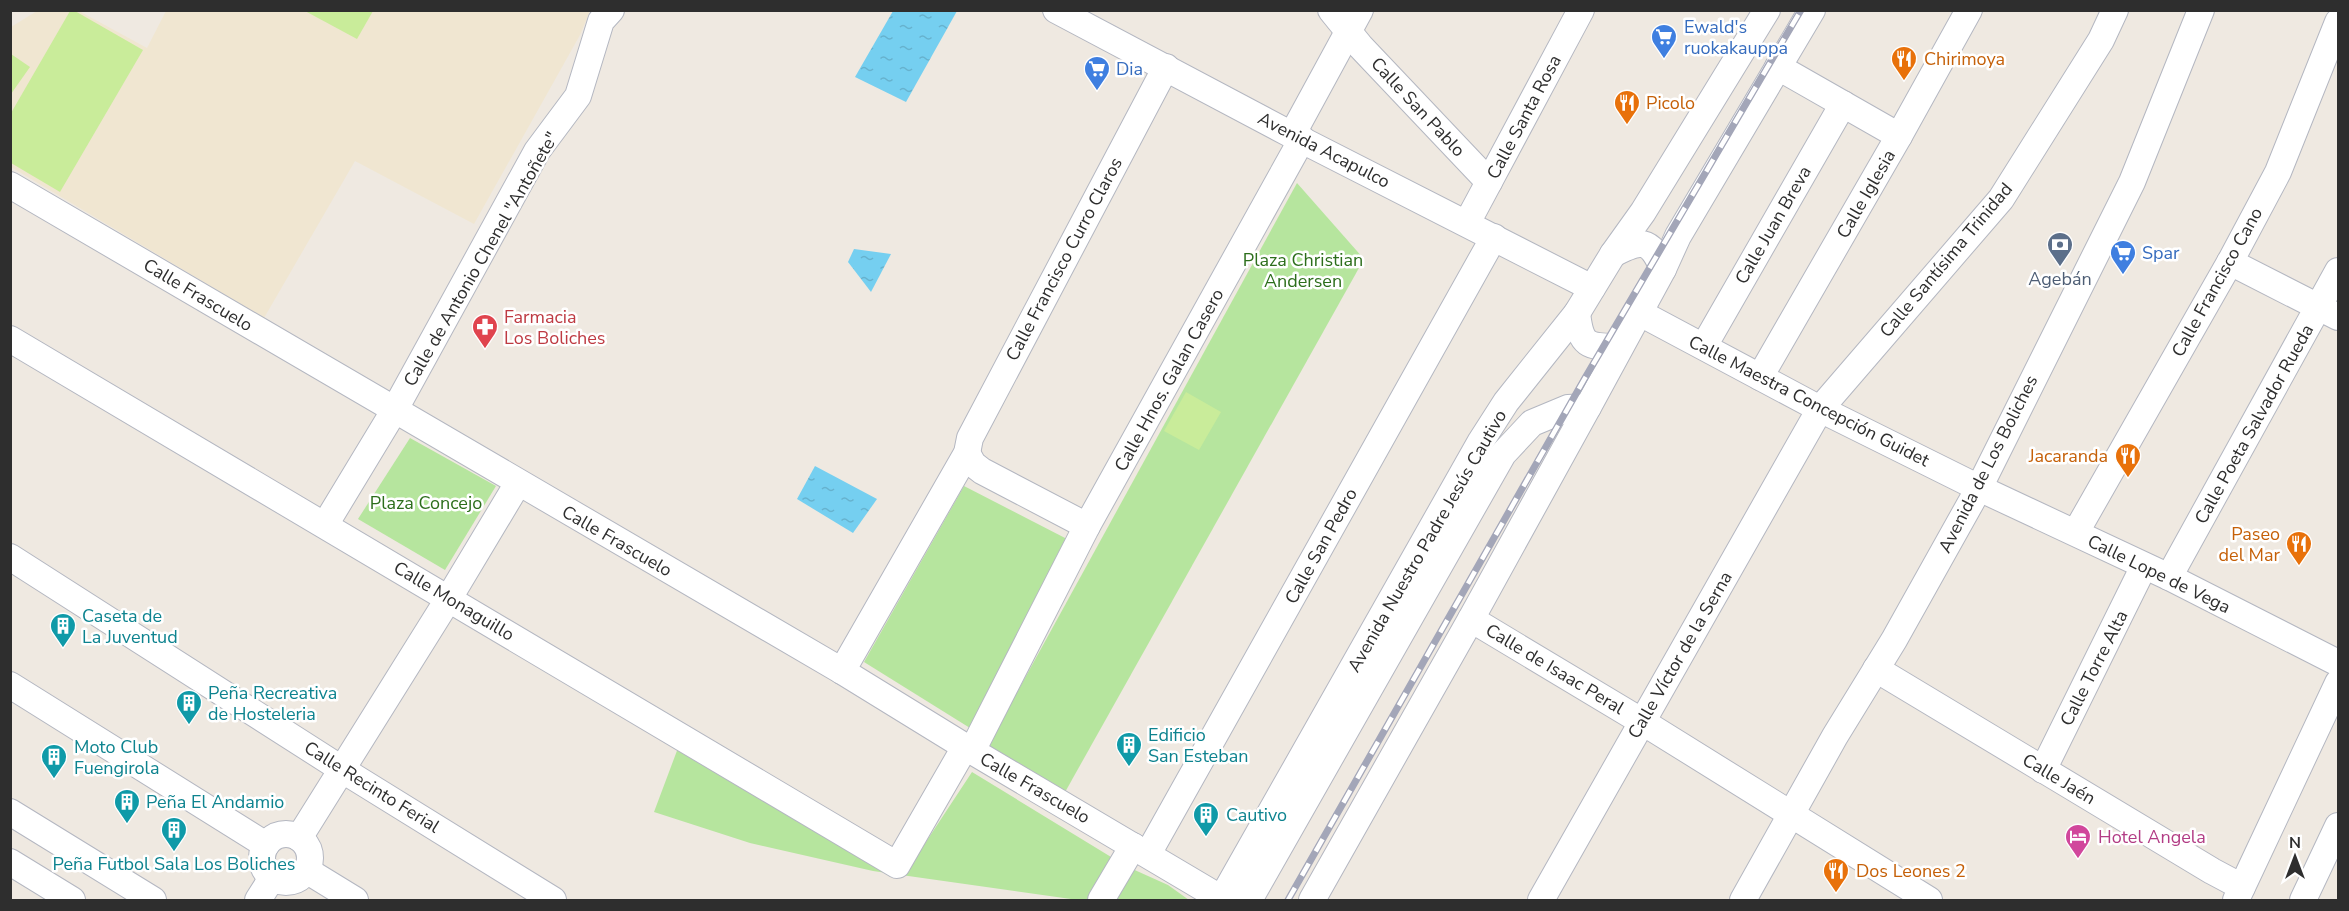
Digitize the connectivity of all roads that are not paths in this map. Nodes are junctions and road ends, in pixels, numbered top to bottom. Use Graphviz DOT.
graph roads {
  1 [pos="611,10"];
  2 [pos="1056,10"];
  3 [pos="1331,10"];
  4 [pos="1581,10"];
  5 [pos="1767,10"];
  6 [pos="1812,10"];
  7 [pos="1969,10"];
  8 [pos="2115,10"];
  9 [pos="2200,10"];
  10 [pos="1354,21"];
  11 [pos="2338,22"];
  12 [pos="1166,67"];
  13 [pos="1778,67"];
  14 [pos="1836,100"];
  15 [pos="1899,136"];
  16 [pos="1297,137"];
  17 [pos="1489,182"];
  18 [pos="10,184"];
  19 [pos="1467,223"];
  20 [pos="1494,237"];
  21 [pos="1612,254"];
  22 [pos="2230,262"];
  23 [pos="1664,269"];
  24 [pos="2338,271"];
  25 [pos="1592,288"];
  26 [pos="1576,313"];
  27 [pos="1640,313"];
  28 [pos="2329,313"];
  29 [pos="10,339"];
  30 [pos="1704,346"];
  31 [pos="1619,347"];
  32 [pos="1760,377"];
  33 [pos="1588,407"];
  34 [pos="1820,409"];
  35 [pos="394,411"];
  36 [pos="967,453"];
  37 [pos="518,483"];
  38 [pos="1979,488"];
  39 [pos="325,525"];
  40 [pos="1087,526"];
  41 [pos="2076,532"];
  42 [pos="10,557"];
  43 [pos="2144,566"];
  44 [pos="2169,577"];
  45 [pos="449,598"];
  46 [pos="1471,619"];
  47 [pos="2338,663"];
  48 [pos="1876,669"];
  49 [pos="842,671"];
  50 [pos="2338,683"];
  51 [pos="10,685"];
  52 [pos="1641,721"];
  53 [pos="968,749"];
  54 [pos="342,769"];
  55 [pos="2043,770"];
  56 [pos="10,812"];
  57 [pos="1791,815"];
  58 [pos="2338,826"];
  59 [pos="299,838"];
  60 [pos="266,845"];
  61 [pos="1140,850"];
  62 [pos="10,862"];
  63 [pos="897,865"];
  64 [pos="306,870"];
  65 [pos="272,878"];
  66 [pos="2239,894"];
  67 [pos="72,900"];
  68 [pos="153,900"];
  69 [pos="258,900"];
  70 [pos="355,900"];
  71 [pos="553,900"];
  72 [pos="1101,900"];
  73 [pos="1222,900"];
  74 [pos="1249,900"];
  75 [pos="1312,900"];
  76 [pos="1541,900"];
  77 [pos="1743,900"];
  78 [pos="1929,900"];
  79 [pos="2302,900"];
  1 -- 35 [label="street, Calle de Antonio Chenel \"Antoñete\""];
  2 -- 12 [label="street, Avenida Acapulco"];
  3 -- 10 [label="street, Calle San Pablo"];
  4 -- 17 [label="street, Calle Santa Rosa"];
  5 -- 21 [label="street, Avenida Nuestro Padre Jesús Cautivo"];
  6 -- 13 [label="street"];
  7 -- 15 [label="street, Calle Iglesia"];
  8 -- 34 [label="street, Calle Santísima Trinidad"];
  9 -- 38 [label="street, Avenida de Los Boliches"];
  10 -- 16 [label="street, Calle Hnos. Galan Casero"];
  10 -- 17 [label="street, Calle San Pablo"];
  11 -- 22 [label="street, Calle Francisco Cano"];
  12 -- 16 [label="street, Avenida Acapulco"];
  12 -- 36 [label="street, Calle Francisco Curro Claros"];
  13 -- 14 [label="street"];
  13 -- 23 [label="street"];
  14 -- 15 [label="street"];
  14 -- 30 [label="street, Calle Juan Breva"];
  15 -- 32 [label="street, Calle Iglesia"];
  16 -- 19 [label="street, Avenida Acapulco"];
  16 -- 40 [label="street, Calle Hnos. Galan Casero"];
  17 -- 19 [label="street, Calle Santa Rosa"];
  18 -- 35 [label="street, Calle Frascuelo"];
  19 -- 20 [label="street, Avenida Acapulco"];
  20 -- 25 [label="street, Avenida Acapulco"];
  20 -- 61 [label="street, Calle San Pedro"];
  21 -- 23 [label="street"];
  21 -- 25 [label="street, Avenida Nuestro Padre Jesús Cautivo"];
  22 -- 28 [label="street"];
  22 -- 41 [label="street, Calle Francisco Cano"];
  23 -- 27 [label="street"];
  24 -- 28 [label="street, Calle Poeta Salvador Rueda"];
  25 -- 26 [label="street, Avenida Nuestro Padre Jesús Cautivo"];
  26 -- 31 [label="street"];
  26 -- 73 [label="street, Avenida Nuestro Padre Jesús Cautivo"];
  27 -- 30 [label="street, Calle Maestra Concepción Guidet"];
  27 -- 31 [label="street"];
  28 -- 44 [label="street, Calle Poeta Salvador Rueda"];
  29 -- 39 [label="street, Calle Monaguillo"];
  30 -- 32 [label="street, Calle Maestra Concepción Guidet"];
  31 -- 33 [label="street"];
  32 -- 34 [label="street, Calle Maestra Concepción Guidet"];
  33 -- 46 [label="street"];
  33 -- 74 [label="street, Avenida Nuestro Padre Jesús Cautivo"];
  34 -- 38 [label="street, Calle Maestra Concepción Guidet"];
  34 -- 52 [label="street, Calle Víctor de la Serna"];
  35 -- 37 [label="street, Calle Frascuelo"];
  35 -- 39 [label="street, Calle de Antonio Chenel \"Antoñete\""];
  36 -- 40 [label="street"];
  36 -- 49 [label="street, Calle Francisco Curro Claros"];
  37 -- 45 [label="street"];
  37 -- 49 [label="street, Calle Frascuelo"];
  38 -- 41 [label="street, Calle Lope de Vega"];
  38 -- 48 [label="street, Avenida de Los Boliches"];
  39 -- 45 [label="street, Calle Monaguillo"];
  40 -- 53 [label="street, Calle Hnos. Galan Casero"];
  41 -- 43 [label="street, Calle Lope de Vega"];
  42 -- 54 [label="street, Calle Recinto Ferial"];
  43 -- 44 [label="street, Calle Lope de Vega"];
  43 -- 55 [label="street, Calle Torre Alta"];
  44 -- 47 [label="street, Calle Lope de Vega"];
  45 -- 54 [label="street"];
  45 -- 63 [label="street, Calle Monaguillo"];
  46 -- 52 [label="street, Calle de Isaac Peral"];
  46 -- 75 [label="street"];
  48 -- 55 [label="street, Calle Jaén"];
  48 -- 57 [label="street, Avenida de Los Boliches"];
  49 -- 53 [label="street, Calle Frascuelo"];
  50 -- 66 [label="street"];
  51 -- 60 [label="street"];
  52 -- 57 [label="street, Calle de Isaac Peral"];
  52 -- 76 [label="street, Calle Víctor de la Serna"];
  53 -- 61 [label="street, Calle Frascuelo"];
  53 -- 63 [label="street, Calle Hnos. Galan Casero"];
  54 -- 59 [label="street"];
  54 -- 71 [label="street, Calle Recinto Ferial"];
  55 -- 66 [label="street, Calle Jaén"];
  56 -- 68 [label="street"];
  57 -- 77 [label="street, Avenida de Los Boliches"];
  57 -- 78 [label="street, Calle de Isaac Peral"];
  58 -- 79 [label="street"];
  59 -- 60 [label="street"];
  59 -- 64 [label="street"];
  60 -- 65 [label="street"];
  61 -- 72 [label="street, Calle San Pedro"];
  61 -- 73 [label="street, Calle Frascuelo"];
  62 -- 67 [label="street"];
  64 -- 65 [label="street"];
  64 -- 70 [label="street"];
  65 -- 69 [label="street"];
}
